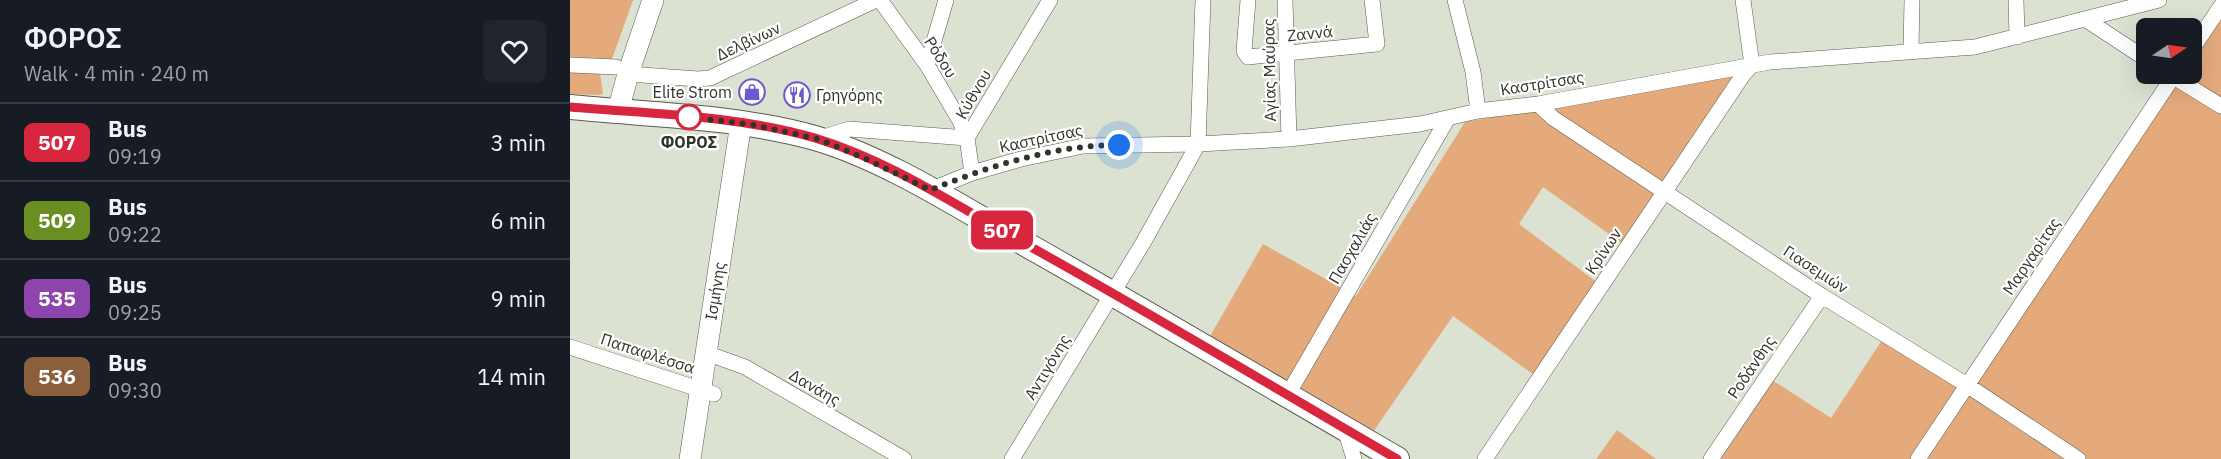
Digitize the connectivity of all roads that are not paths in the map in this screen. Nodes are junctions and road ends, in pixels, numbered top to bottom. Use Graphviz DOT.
graph roads {
  1 [pos="639,0"];
  2 [pos="653,0"];
  3 [pos="878,0"];
  4 [pos="946,0"];
  5 [pos="1050,0"];
  6 [pos="1203,0"];
  7 [pos="1248,0"];
  8 [pos="1285,0"];
  9 [pos="1372,0"];
  10 [pos="1455,0"];
  11 [pos="1743,0"];
  12 [pos="1912,0"];
  13 [pos="2016,0"];
  14 [pos="2159,0"];
  15 [pos="2221,6"];
  16 [pos="2085,19"];
  17 [pos="2202,34"];
  18 [pos="2017,37"];
  19 [pos="1911,50"];
  20 [pos="2136,52"];
  21 [pos="1287,53"];
  22 [pos="570,65"];
  23 [pos="927,65"];
  24 [pos="1752,65"];
  25 [pos="622,71"];
  26 [pos="2165,84"];
  27 [pos="2187,84"];
  28 [pos="1538,104"];
  29 [pos="2221,106"];
  30 [pos="570,107"];
  31 [pos="611,111"];
  32 [pos="1478,111"];
  33 [pos="1448,118"];
  34 [pos="748,124"];
  35 [pos="967,138"];
  36 [pos="818,139"];
  37 [pos="1289,139"];
  38 [pos="1197,144"];
  39 [pos="972,173"];
  40 [pos="930,190"];
  41 [pos="1665,191"];
  42 [pos="1114,293"];
  43 [pos="1821,296"];
  44 [pos="570,346"];
  45 [pos="713,355"];
  46 [pos="1967,385"];
  47 [pos="707,392"];
  48 [pos="1287,396"];
  49 [pos="1345,429"];
  50 [pos="690,459"];
  51 [pos="705,459"];
  52 [pos="904,459"];
  53 [pos="1012,459"];
  54 [pos="1354,459"];
  55 [pos="1397,459"];
  56 [pos="1485,459"];
  57 [pos="1711,459"];
  58 [pos="1918,459"];
  59 [pos="2078,459"];
  1 -- 25 [label="street"];
  2 -- 25 [label="street"];
  3 -- 23 [label="street, Ρόδου"];
  3 -- 25 [label="street, Δελβίνων"];
  4 -- 23 [label="street"];
  5 -- 35 [label="street, Κύθνου"];
  6 -- 38 [label="street"];
  7 -- 21 [label="street, Ζαννά"];
  8 -- 21 [label="street, Αγίας Μαύρας"];
  9 -- 21 [label="street, Ζαννά"];
  10 -- 32 [label="street"];
  11 -- 24 [label="street"];
  12 -- 19 [label="street"];
  13 -- 18 [label="street"];
  14 -- 16 [label="street, Καστρίτσας"];
  15 -- 17 [label="street"];
  16 -- 18 [label="street, Καστρίτσας"];
  16 -- 20 [label="street"];
  18 -- 19 [label="street, Καστρίτσας"];
  19 -- 24 [label="street, Καστρίτσας"];
  21 -- 37 [label="street, Αγίας Μαύρας"];
  22 -- 25 [label="street, Δελβίνων"];
  23 -- 35 [label="street, Ρόδου"];
  24 -- 28 [label="street, Καστρίτσας"];
  24 -- 41 [label="street, Κρίνων"];
  25 -- 31 [label="street"];
  26 -- 46 [label="street, Μαργαρίτας"];
  27 -- 29 [label="street"];
  28 -- 32 [label="street, Καστρίτσας"];
  28 -- 41 [label="street, Γιασεμιών"];
  30 -- 31 [label="main road"];
  31 -- 34 [label="main road"];
  32 -- 33 [label="street, Καστρίτσας"];
  33 -- 37 [label="street, Καστρίτσας"];
  33 -- 48 [label="street, Πασχαλιάς"];
  34 -- 36 [label="main road"];
  34 -- 45 [label="street, Ισμήνης"];
  35 -- 36 [label="street, Κύθνου"];
  35 -- 39 [label="street, Ρόδου"];
  36 -- 40 [label="main road"];
  37 -- 38 [label="street, Καστρίτσας"];
  38 -- 39 [label="street, Καστρίτσας"];
  38 -- 42 [label="street, Αντιγόνης"];
  39 -- 40 [label="street, Καστρίτσας"];
  40 -- 42 [label="main road"];
  41 -- 43 [label="street, Γιασεμιών"];
  41 -- 56 [label="street, Κρίνων"];
  42 -- 48 [label="main road"];
  42 -- 53 [label="street, Αντιγόνης"];
  43 -- 46 [label="street, Γιασεμιών"];
  43 -- 57 [label="street, Ροδάνθης"];
  44 -- 47 [label="street, Παπαφλέσσα"];
  45 -- 47 [label="street, Ισμήνης"];
  45 -- 52 [label="street, Δανάης"];
  46 -- 58 [label="street, Μαργαρίτας"];
  46 -- 59 [label="street, Γιασεμιών"];
  47 -- 50 [label="street, Ισμήνης"];
  47 -- 51 [label="street, Ισμήνης"];
  48 -- 49 [label="main road"];
  49 -- 54 [label="street"];
  49 -- 55 [label="main road"];
}
